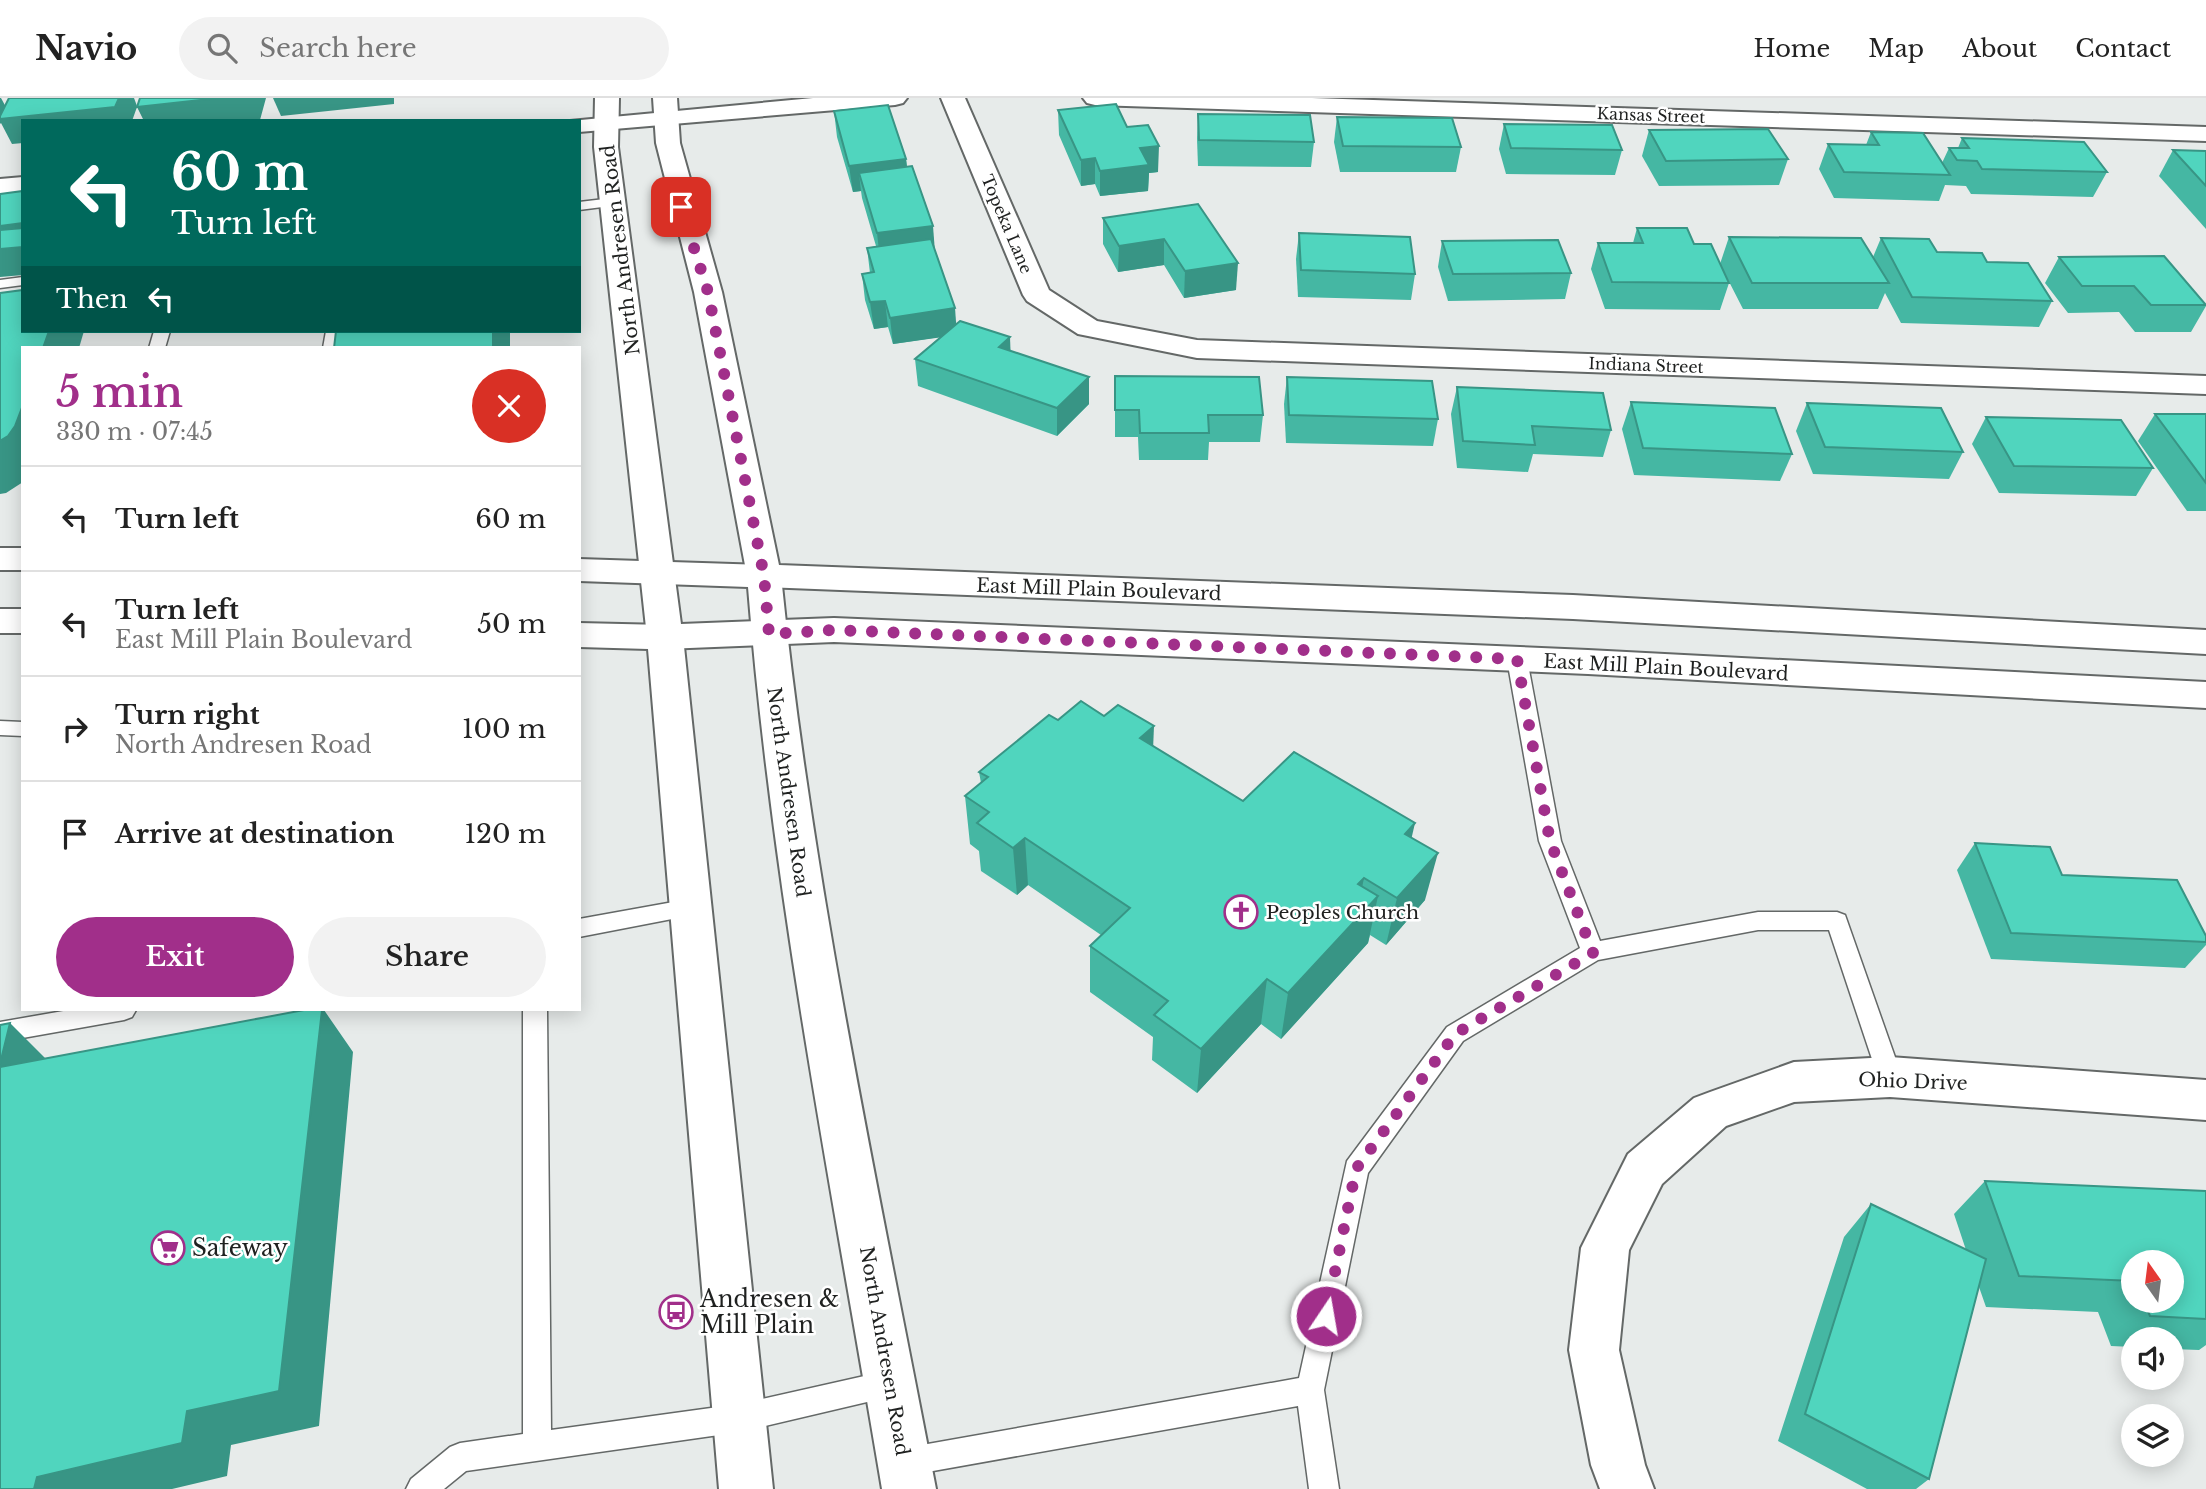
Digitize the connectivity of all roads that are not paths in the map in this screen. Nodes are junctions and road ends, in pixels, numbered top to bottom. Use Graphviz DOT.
graph roads {
  1 [pos="895,98"];
  2 [pos="953,98"];
  3 [pos="1095,98"];
  4 [pos="1788,98"];
  5 [pos="665,107"];
  6 [pos="606,110"];
  7 [pos="1800,120"];
  8 [pos="581,124"];
  9 [pos="2206,134"];
  10 [pos="21,185"];
  11 [pos="0,187"];
  12 [pos="613,202"];
  13 [pos="581,206"];
  14 [pos="21,281"];
  15 [pos="0,284"];
  16 [pos="1088,328"];
  17 [pos="2206,385"];
  18 [pos="0,558"];
  19 [pos="21,559"];
  20 [pos="581,570"];
  21 [pos="659,572"];
  22 [pos="764,576"];
  23 [pos="0,621"];
  24 [pos="21,621"];
  25 [pos="769,634"];
  26 [pos="581,635"];
  27 [pos="665,637"];
  28 [pos="2206,642"];
  29 [pos="1517,659"];
  30 [pos="2206,695"];
  31 [pos="0,729"];
  32 [pos="21,729"];
  33 [pos="690,908"];
  34 [pos="581,928"];
  35 [pos="1593,953"];
  36 [pos="118,1011"];
  37 [pos="535,1011"];
  38 [pos="0,1032"];
  39 [pos="1890,1077"];
  40 [pos="2206,1100"];
  41 [pos="892,1384"];
  42 [pos="1310,1390"];
  43 [pos="740,1418"];
  44 [pos="537,1447"];
  45 [pos="907,1476"];
  46 [pos="421,1489"];
  47 [pos="746,1489"];
  48 [pos="1324,1489"];
  49 [pos="1627,1489"];
  1 -- 5 [label="street"];
  2 -- 16 [label="street, Topeka Lane"];
  3 -- 7 [label="street, Kansas Street"];
  4 -- 7 [label="street"];
  5 -- 6 [label="street"];
  5 -- 22 [label="street, North Andresen Road"];
  6 -- 8 [label="street"];
  6 -- 12 [label="street, North Andresen Road"];
  7 -- 9 [label="street, Kansas Street"];
  10 -- 11 [label="street"];
  12 -- 13 [label="lane"];
  12 -- 21 [label="street, North Andresen Road"];
  14 -- 15 [label="lane"];
  16 -- 17 [label="street, Indiana Street"];
  18 -- 19 [label="street"];
  20 -- 21 [label="street, East Mill Plain Boulevard"];
  21 -- 22 [label="street, East Mill Plain Boulevard"];
  21 -- 27 [label="street, North Andresen Road"];
  22 -- 25 [label="street, North Andresen Road"];
  22 -- 28 [label="street, East Mill Plain Boulevard"];
  23 -- 24 [label="street"];
  25 -- 27 [label="street, East Mill Plain Boulevard"];
  25 -- 29 [label="street, East Mill Plain Boulevard"];
  25 -- 41 [label="street, North Andresen Road"];
  26 -- 27 [label="street, East Mill Plain Boulevard"];
  27 -- 33 [label="street, North Andresen Road"];
  29 -- 30 [label="street, East Mill Plain Boulevard"];
  29 -- 35 [label="lane"];
  31 -- 32 [label="lane"];
  33 -- 34 [label="lane"];
  33 -- 43 [label="street, North Andresen Road"];
  35 -- 39 [label="lane"];
  35 -- 42 [label="lane"];
  36 -- 38 [label="lane"];
  37 -- 44 [label="lane"];
  39 -- 40 [label="street, Ohio Drive"];
  39 -- 49 [label="street, Ohio Drive"];
  41 -- 43 [label="lane"];
  41 -- 45 [label="street, North Andresen Road"];
  42 -- 45 [label="lane"];
  42 -- 48 [label="lane"];
  43 -- 44 [label="lane"];
  43 -- 47 [label="street, North Andresen Road"];
  44 -- 46 [label="lane"];
}
